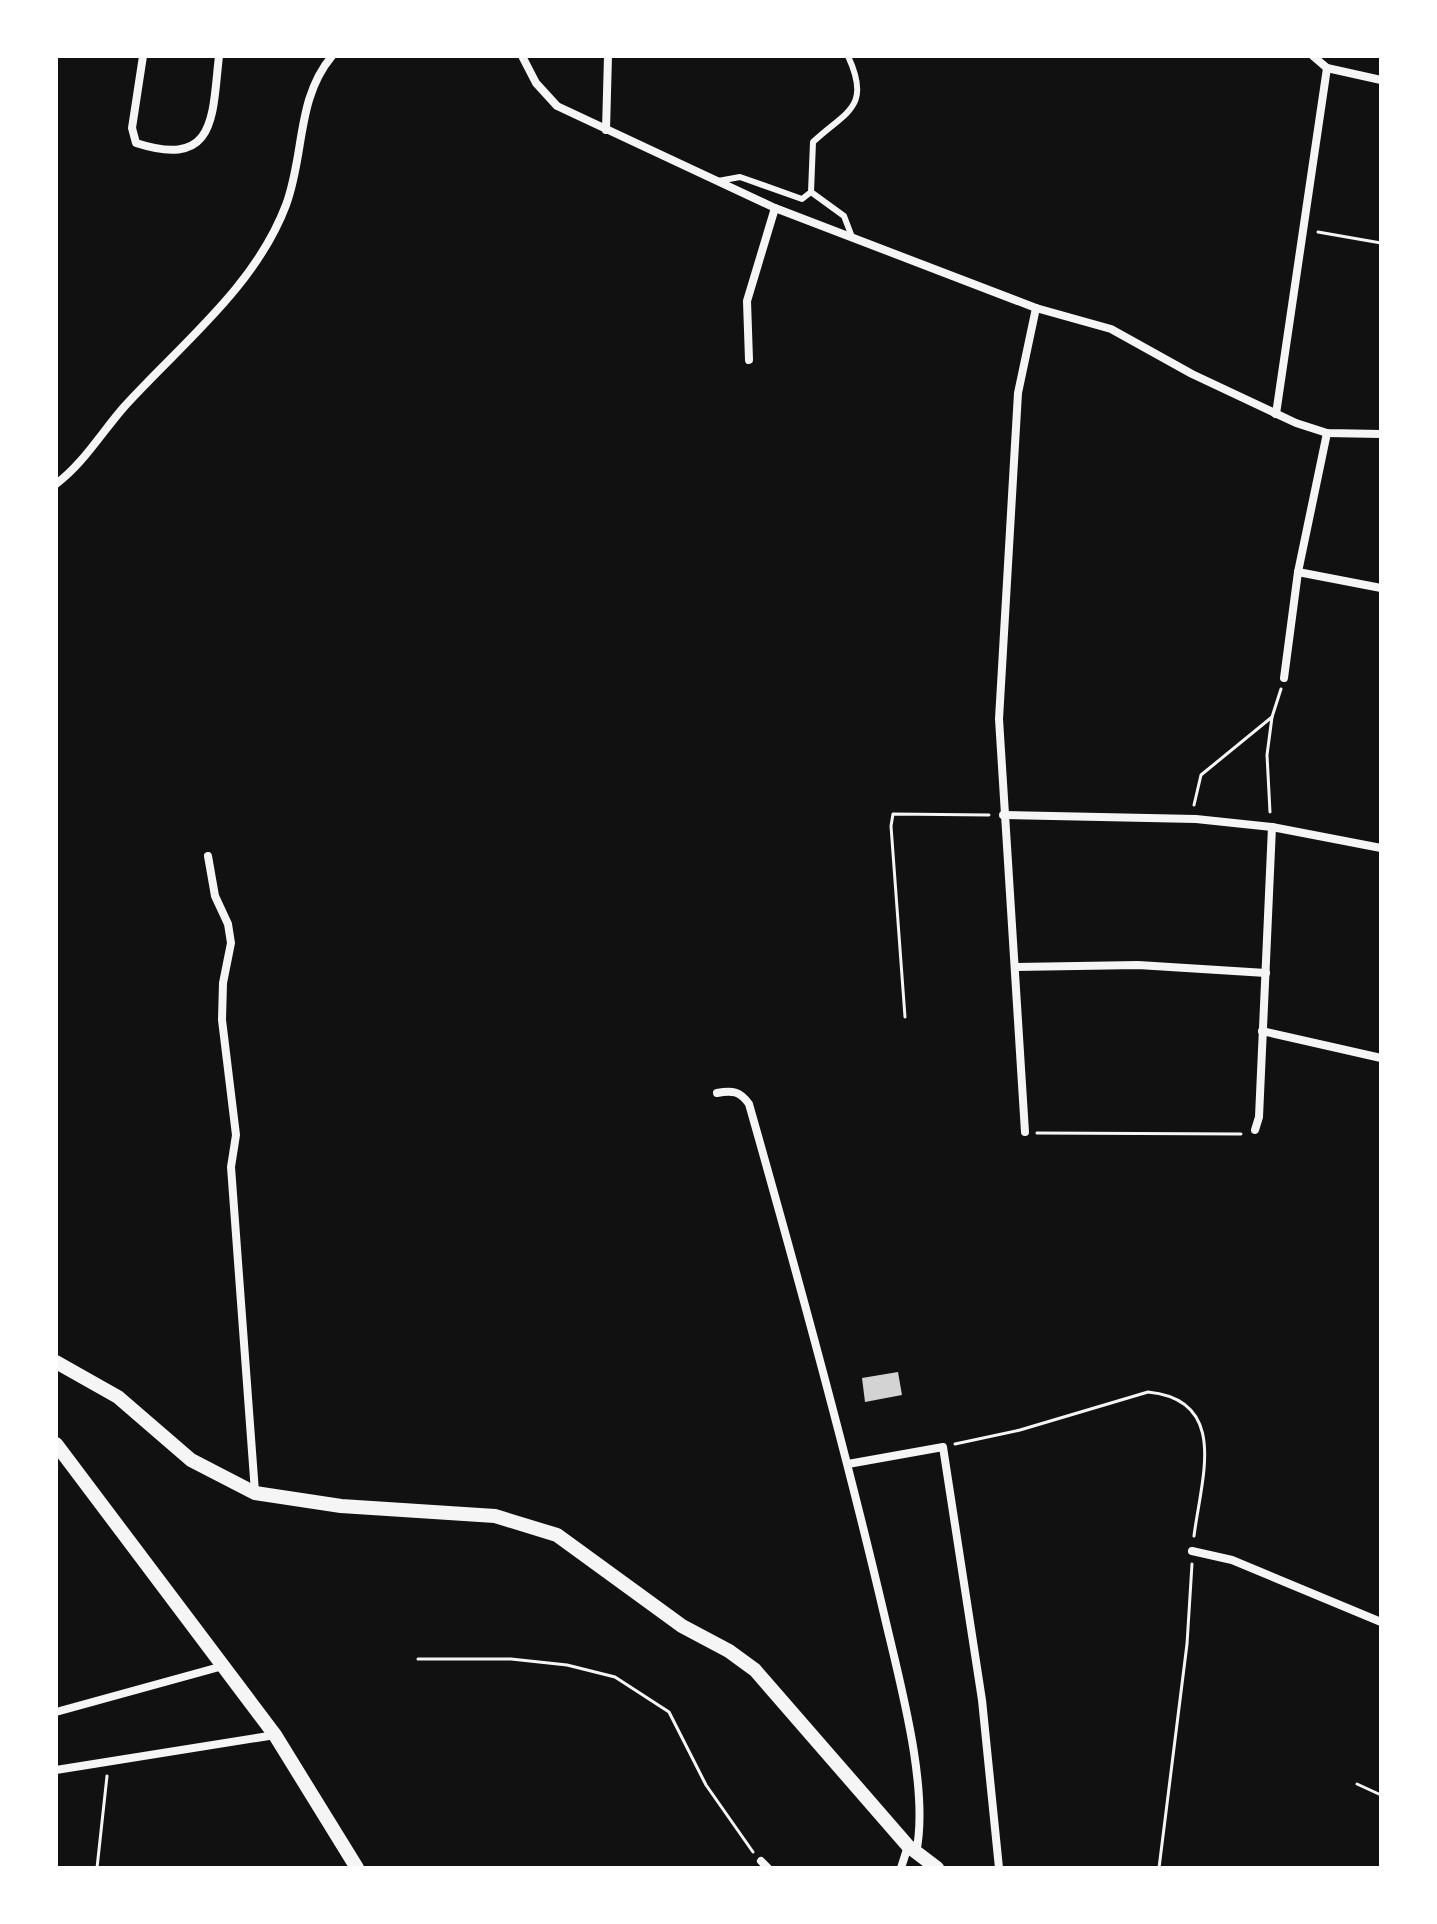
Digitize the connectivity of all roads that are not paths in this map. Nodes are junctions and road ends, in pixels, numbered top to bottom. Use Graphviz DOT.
graph roads {
  1 [pos="143,56"];
  2 [pos="219,56"];
  3 [pos="332,56"];
  4 [pos="522,56"];
  5 [pos="608,56"];
  6 [pos="848,56"];
  7 [pos="1313,56"];
  8 [pos="1327,68"];
  9 [pos="1381,80"];
  10 [pos="606,130"];
  11 [pos="718,181"];
  12 [pos="811,192"];
  13 [pos="775,208"];
  14 [pos="852,237"];
  15 [pos="1036,308"];
  16 [pos="749,360"];
  17 [pos="1276,414"];
  18 [pos="1327,433"];
  19 [pos="1381,434"];
  20 [pos="56,484"];
  21 [pos="1298,572"];
  22 [pos="1381,588"];
  23 [pos="1284,678"];
  24 [pos="1003,815"];
  25 [pos="1272,827"];
  26 [pos="1381,848"];
  27 [pos="208,856"];
  28 [pos="1015,967"];
  29 [pos="1266,973"];
  30 [pos="1262,1031"];
  31 [pos="1381,1058"];
  32 [pos="717,1093"];
  33 [pos="1255,1130"];
  34 [pos="1025,1132"];
  35 [pos="56,1362"];
  36 [pos="56,1444"];
  37 [pos="848,1464"];
  38 [pos="255,1493"];
  39 [pos="1192,1551"];
  40 [pos="1381,1622"];
  41 [pos="223,1666"];
  42 [pos="56,1712"];
  43 [pos="275,1735"];
  44 [pos="56,1761"];
  45 [pos="67,1768"];
  46 [pos="56,1770"];
  47 [pos="912,1850"];
  48 [pos="761,1861"];
  49 [pos="357,1868"];
  50 [pos="768,1868"];
  51 [pos="901,1868"];
  52 [pos="937,1868"];
  53 [pos="999,1868"];
  1 -- 2 [label="street"];
  3 -- 20 [label="street"];
  4 -- 10 [label="street"];
  5 -- 10 [label="street"];
  6 -- 12 [label="lane"];
  7 -- 8 [label="street"];
  8 -- 9 [label="street"];
  8 -- 17 [label="street"];
  10 -- 11 [label="street"];
  11 -- 12 [label="lane"];
  11 -- 13 [label="street"];
  12 -- 14 [label="lane"];
  13 -- 14 [label="street"];
  13 -- 16 [label="street"];
  14 -- 15 [label="street"];
  15 -- 17 [label="street"];
  15 -- 24 [label="street"];
  17 -- 18 [label="street"];
  18 -- 19 [label="street"];
  18 -- 21 [label="street"];
  21 -- 22 [label="street"];
  21 -- 23 [label="street"];
  24 -- 25 [label="street"];
  24 -- 28 [label="street"];
  25 -- 26 [label="street"];
  25 -- 29 [label="street"];
  27 -- 38 [label="street"];
  28 -- 29 [label="street"];
  28 -- 34 [label="street"];
  29 -- 30 [label="street"];
  30 -- 31 [label="street"];
  30 -- 33 [label="street"];
  32 -- 37 [label="street"];
  35 -- 38 [label="street"];
  36 -- 41 [label="street"];
  37 -- 47 [label="street"];
  37 -- 53 [label="street"];
  38 -- 47 [label="street"];
  39 -- 40 [label="street"];
  41 -- 42 [label="street"];
  41 -- 43 [label="street"];
  43 -- 45 [label="street"];
  43 -- 49 [label="street"];
  44 -- 45 [label="street"];
  45 -- 46 [label="street"];
  47 -- 51 [label="street"];
  47 -- 52 [label="street"];
  48 -- 50 [label="street"];
}
